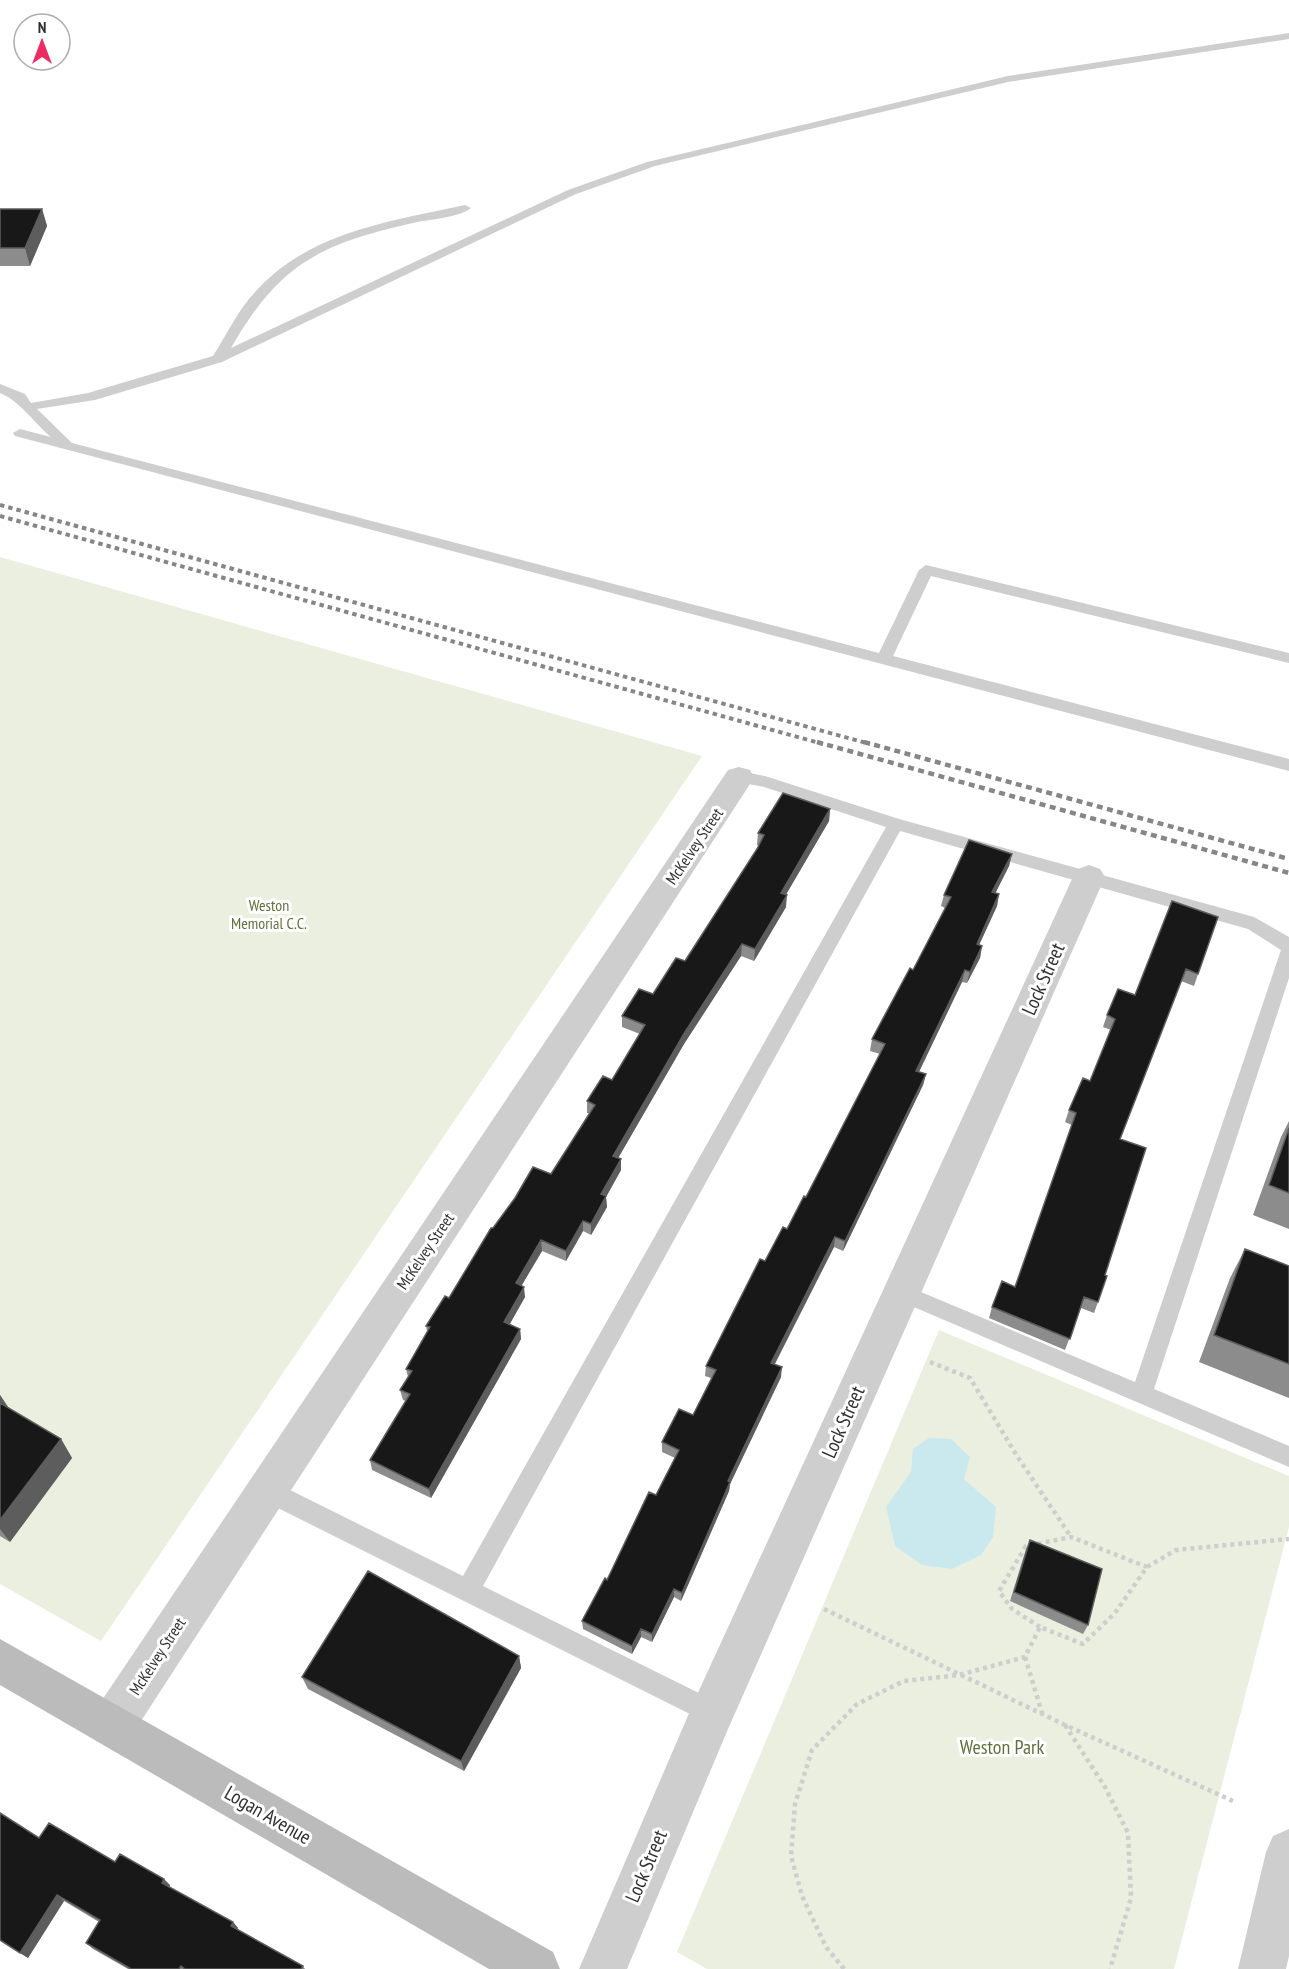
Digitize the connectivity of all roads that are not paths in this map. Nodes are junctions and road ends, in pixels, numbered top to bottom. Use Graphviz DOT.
graph roads {
  1 [pos="1289,36"];
  2 [pos="465,208"];
  3 [pos="218,359"];
  4 [pos="0,388"];
  5 [pos="28,406"];
  6 [pos="20,433"];
  7 [pos="69,446"];
  8 [pos="1289,658"];
  9 [pos="884,659"];
  10 [pos="1289,765"];
  11 [pos="739,777"];
  12 [pos="896,824"];
  13 [pos="1089,877"];
  14 [pos="1289,946"];
  15 [pos="1289,951"];
  16 [pos="902,1293"];
  17 [pos="1141,1395"];
  18 [pos="1289,1457"];
  19 [pos="266,1490"];
  20 [pos="468,1590"];
  21 [pos="0,1661"];
  22 [pos="712,1713"];
  23 [pos="112,1725"];
  24 [pos="1289,1852"];
  25 [pos="536,1969"];
  26 [pos="603,1969"];
  27 [pos="1262,1969"];
  1 -- 3 [label="lane"];
  2 -- 3 [label="lane"];
  3 -- 5 [label="lane"];
  4 -- 5 [label="lane"];
  5 -- 7 [label="lane"];
  6 -- 7 [label="lane"];
  7 -- 9 [label="lane"];
  8 -- 9 [label="lane"];
  9 -- 10 [label="lane"];
  11 -- 12 [label="lane"];
  11 -- 19 [label="street, McKelvey Street"];
  12 -- 13 [label="lane"];
  12 -- 20 [label="lane"];
  13 -- 14 [label="lane"];
  13 -- 16 [label="street, Lock Street"];
  15 -- 17 [label="lane"];
  16 -- 17 [label="lane"];
  16 -- 22 [label="street, Lock Street"];
  17 -- 18 [label="lane"];
  19 -- 20 [label="lane"];
  19 -- 23 [label="street, McKelvey Street"];
  20 -- 22 [label="lane"];
  21 -- 23 [label="main road, Logan Avenue"];
  22 -- 26 [label="street, Lock Street"];
  23 -- 25 [label="main road, Logan Avenue"];
  24 -- 27 [label="street"];
}
